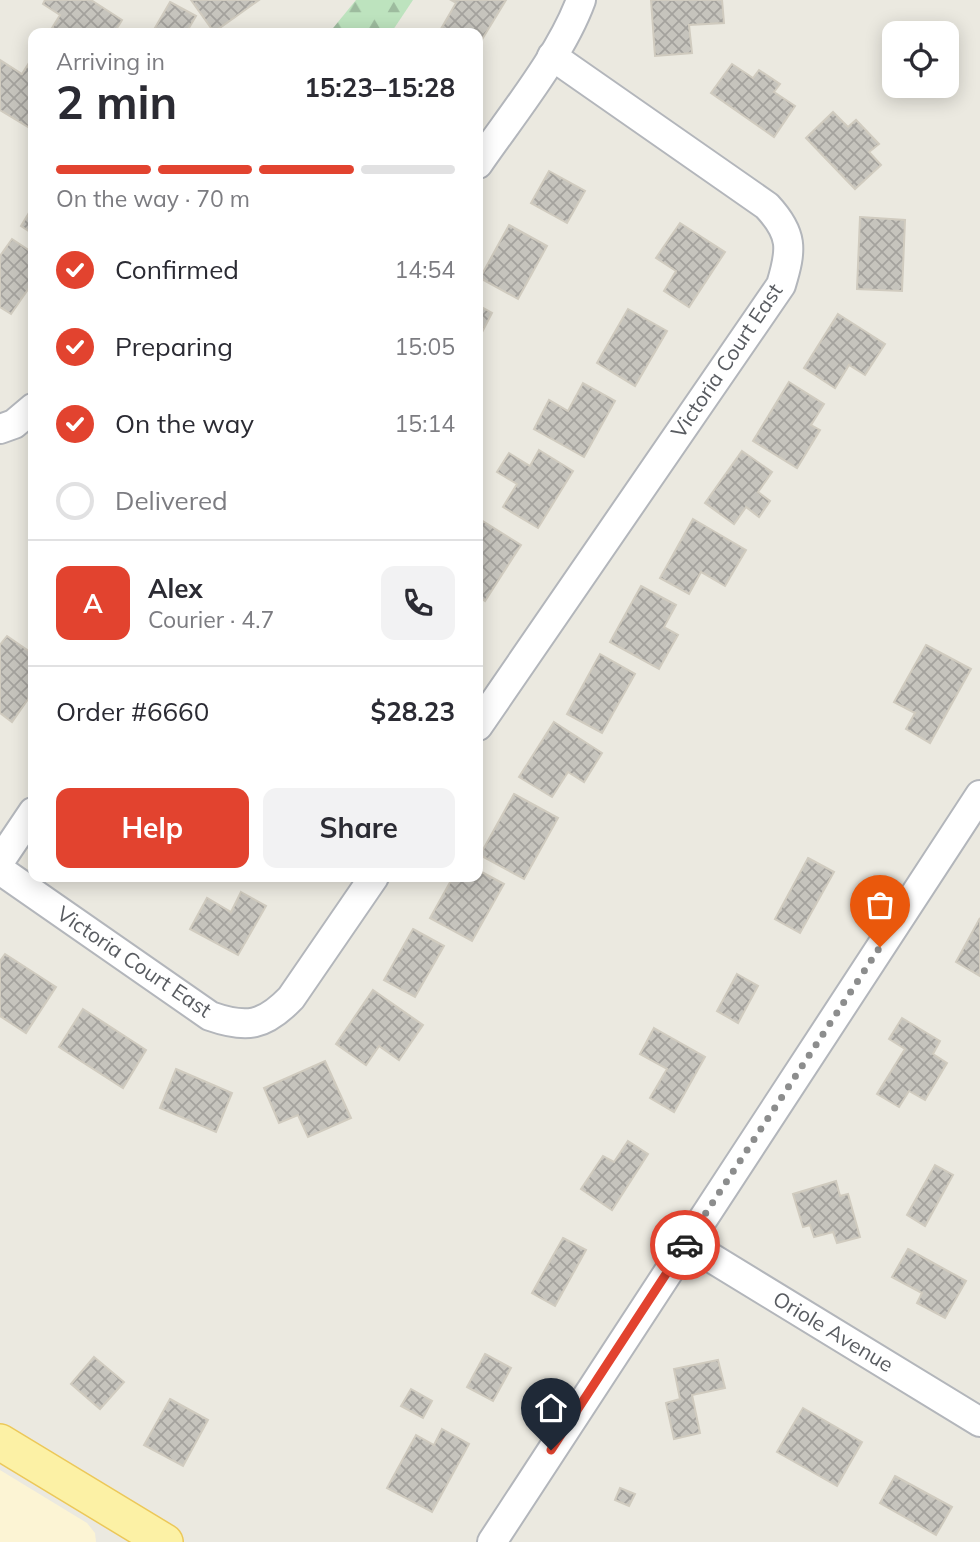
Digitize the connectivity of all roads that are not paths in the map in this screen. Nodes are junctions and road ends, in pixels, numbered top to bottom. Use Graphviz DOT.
graph roads {
  1 [pos="581,0"];
  2 [pos="552,56"];
  3 [pos="483,157"];
  4 [pos="28,412"];
  5 [pos="0,429"];
  6 [pos="483,719"];
  7 [pos="976,808"];
  8 [pos="28,820"];
  9 [pos="0,861"];
  10 [pos="0,870"];
  11 [pos="370,882"];
  12 [pos="687,1242"];
  13 [pos="980,1422"];
  14 [pos="0,1442"];
  15 [pos="150,1538"];
  16 [pos="492,1542"];
  1 -- 2 [label="street"];
  2 -- 3 [label="street"];
  2 -- 6 [label="street, Victoria Court East"];
  4 -- 5 [label="street"];
  7 -- 12 [label="street"];
  8 -- 9 [label="street"];
  10 -- 11 [label="street, Victoria Court East"];
  12 -- 13 [label="street, Oriole Avenue"];
  12 -- 16 [label="street"];
  14 -- 15 [label="main road"];
}
